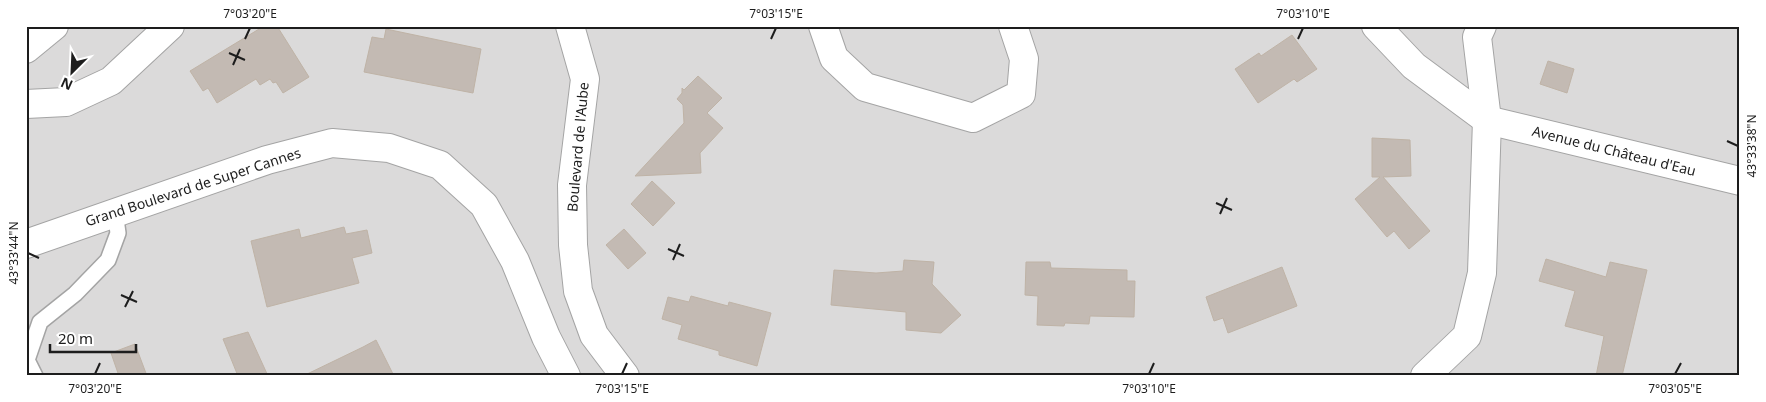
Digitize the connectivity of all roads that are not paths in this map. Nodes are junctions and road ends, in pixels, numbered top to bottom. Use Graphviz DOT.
graph roads {
  1 [pos="54,26"];
  2 [pos="170,26"];
  3 [pos="570,26"];
  4 [pos="823,26"];
  5 [pos="1013,26"];
  6 [pos="1376,26"];
  7 [pos="1482,26"];
  8 [pos="26,49"];
  9 [pos="26,104"];
  10 [pos="1487,120"];
  11 [pos="1740,181"];
  12 [pos="115,212"];
  13 [pos="26,244"];
  14 [pos="35,376"];
  15 [pos="566,376"];
  16 [pos="625,376"];
  17 [pos="1425,376"];
  1 -- 8 [label="street"];
  2 -- 9 [label="street"];
  3 -- 16 [label="street, Boulevard de l'Aube"];
  4 -- 5 [label="street"];
  6 -- 10 [label="street"];
  7 -- 10 [label="street"];
  10 -- 11 [label="street, Avenue du Château d'Eau"];
  10 -- 17 [label="street"];
  12 -- 13 [label="street, Grand Boulevard de Super Cannes"];
  12 -- 14 [label="lane"];
  12 -- 15 [label="street, Grand Boulevard de Super Cannes"];
}
